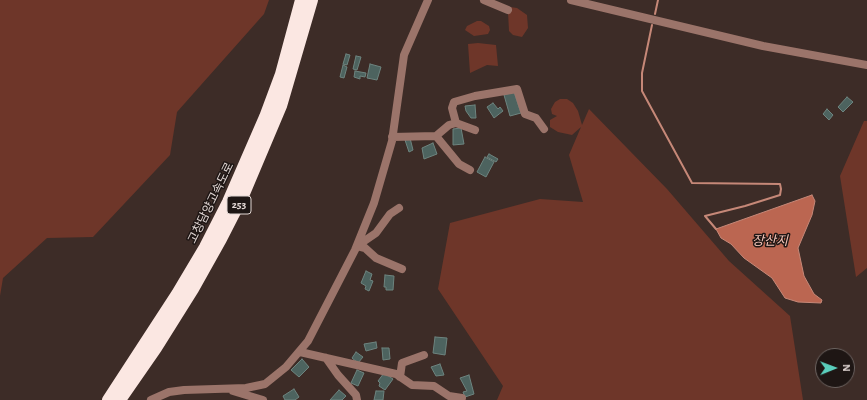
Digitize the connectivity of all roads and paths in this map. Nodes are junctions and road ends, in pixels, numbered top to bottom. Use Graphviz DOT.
graph roads {
  1 [pos="301,0"];
  2 [pos="312,0"];
  3 [pos="428,0"];
  4 [pos="484,0"];
  5 [pos="571,0"];
  6 [pos="508,10"];
  7 [pos="867,65"];
  8 [pos="456,123"];
  9 [pos="544,129"];
  10 [pos="475,130"];
  11 [pos="436,136"];
  12 [pos="392,137"];
  13 [pos="470,170"];
  14 [pos="400,208"];
  15 [pos="357,246"];
  16 [pos="402,269"];
  17 [pos="300,352"];
  18 [pos="424,356"];
  19 [pos="326,358"];
  20 [pos="400,377"];
  21 [pos="224,389"];
  22 [pos="121,393"];
  23 [pos="462,398"];
  24 [pos="108,400"];
  25 [pos="151,400"];
  26 [pos="263,400"];
  27 [pos="358,400"];
  1 -- 22 [label="highway, 고창담양고속도로 / 253"];
  2 -- 22 [label="highway, 고창담양고속도로 / 253"];
  3 -- 12 [label="street"];
  4 -- 6 [label="street"];
  5 -- 7 [label="street"];
  8 -- 9 [label="street"];
  8 -- 10 [label="street"];
  8 -- 11 [label="street"];
  11 -- 12 [label="street"];
  11 -- 13 [label="street"];
  12 -- 15 [label="street"];
  14 -- 15 [label="street"];
  15 -- 16 [label="street"];
  15 -- 17 [label="street"];
  17 -- 19 [label="street"];
  17 -- 21 [label="street"];
  18 -- 20 [label="street"];
  19 -- 20 [label="street"];
  19 -- 27 [label="street"];
  20 -- 23 [label="street"];
  21 -- 25 [label="street"];
  21 -- 26 [label="street"];
  22 -- 24 [label="highway, 고창담양고속도로 / 253"];
}
